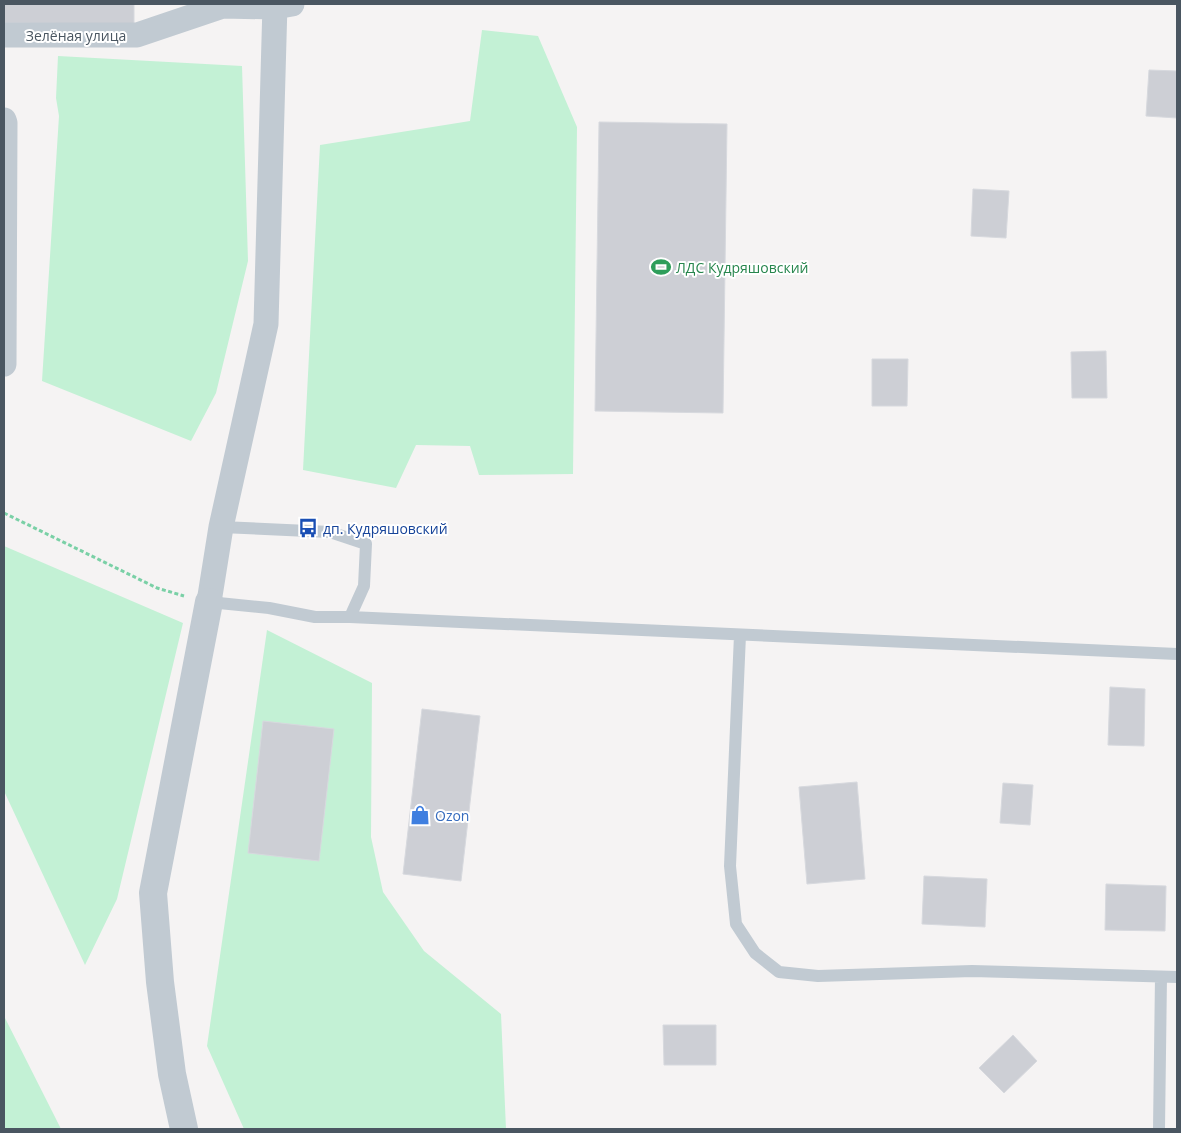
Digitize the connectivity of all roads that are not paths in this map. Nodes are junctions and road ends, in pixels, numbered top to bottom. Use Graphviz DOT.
graph roads {
  1 [pos="281,5"];
  2 [pos="4,35"];
  3 [pos="4,120"];
  4 [pos="4,364"];
  5 [pos="221,527"];
  6 [pos="209,602"];
  7 [pos="350,617"];
  8 [pos="740,635"];
  9 [pos="1177,654"];
  10 [pos="1161,977"];
  11 [pos="1177,977"];
  12 [pos="184,1129"];
  13 [pos="1159,1129"];
  1 -- 2 [label="street, Зелёная улица"];
  1 -- 5 [label="street"];
  3 -- 4 [label="street"];
  5 -- 6 [label="street"];
  5 -- 7 [label="lane"];
  6 -- 7 [label="lane"];
  6 -- 12 [label="street"];
  7 -- 8 [label="lane"];
  8 -- 9 [label="lane"];
  8 -- 10 [label="lane"];
  10 -- 11 [label="lane"];
  10 -- 13 [label="lane"];
}
